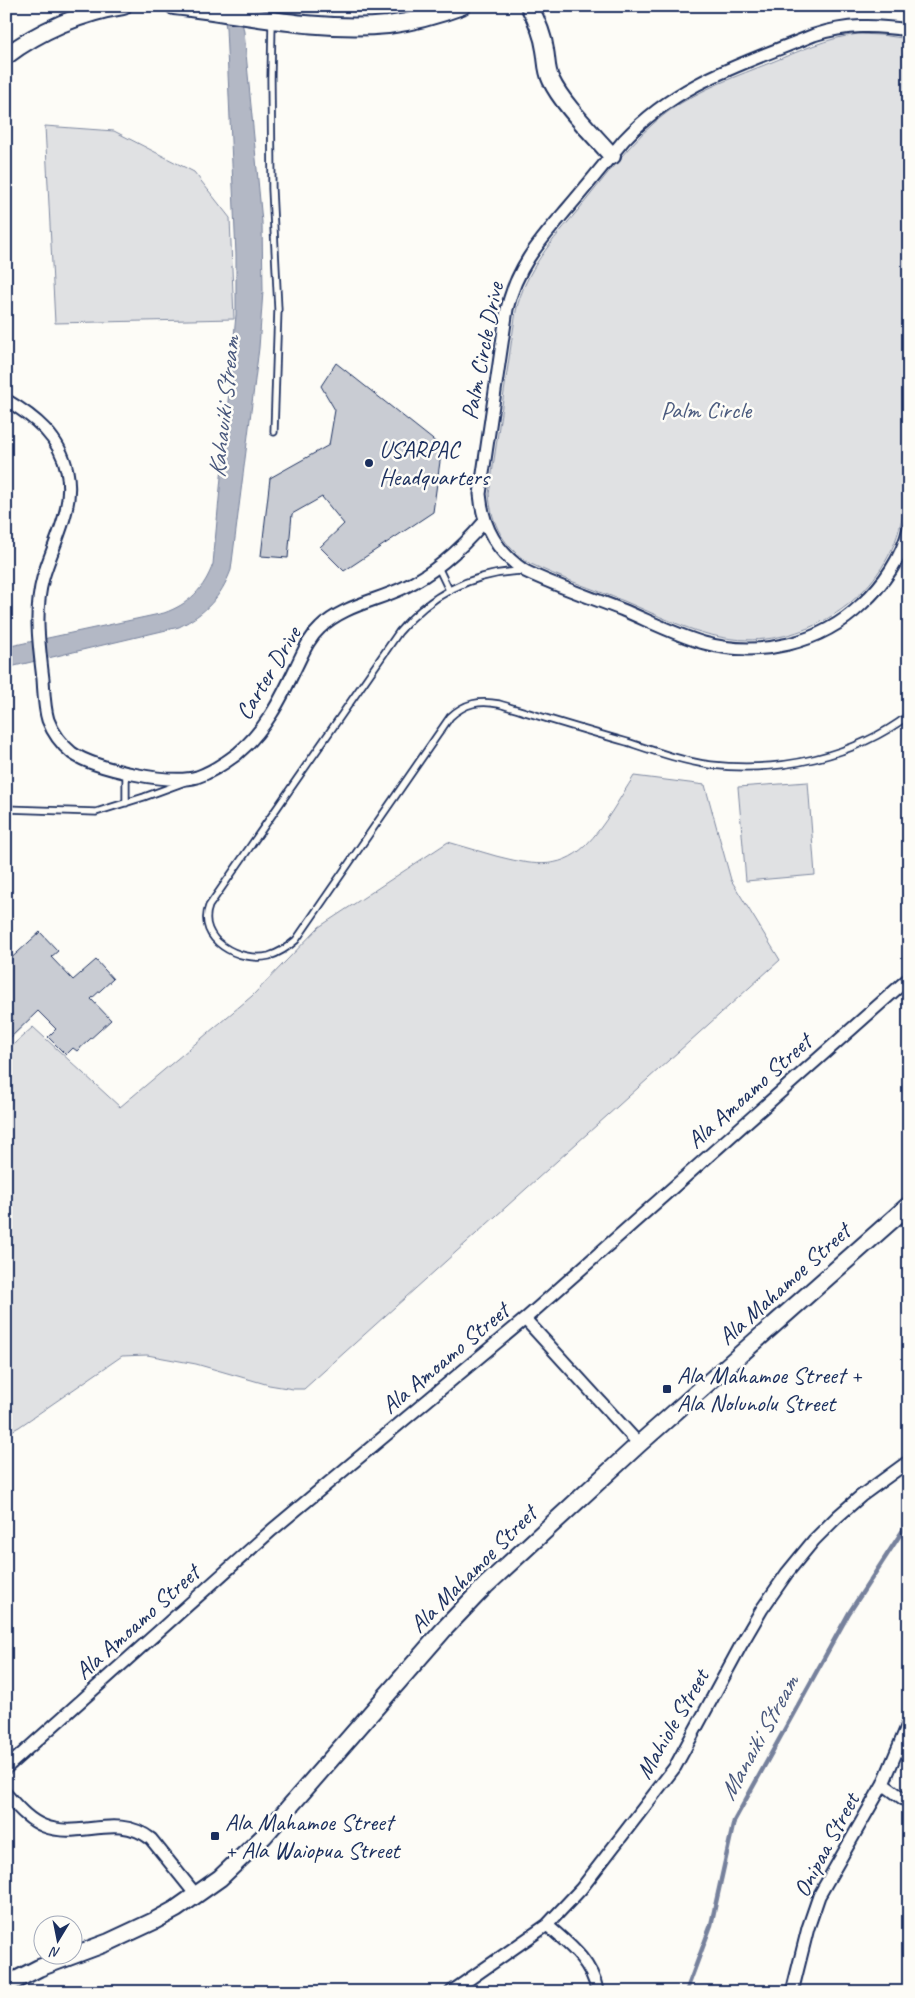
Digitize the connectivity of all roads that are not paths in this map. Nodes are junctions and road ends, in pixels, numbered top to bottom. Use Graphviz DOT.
graph roads {
  1 [pos="123,6"];
  2 [pos="174,6"];
  3 [pos="462,6"];
  4 [pos="528,6"];
  5 [pos="192,7"];
  6 [pos="272,19"];
  7 [pos="909,30"];
  8 [pos="6,56"];
  9 [pos="612,156"];
  10 [pos="6,400"];
  11 [pos="274,432"];
  12 [pos="484,522"];
  13 [pos="909,528"];
  14 [pos="438,567"];
  15 [pos="525,571"];
  16 [pos="449,590"];
  17 [pos="909,715"];
  18 [pos="126,771"];
  19 [pos="196,777"];
  20 [pos="126,803"];
  21 [pos="6,809"];
  22 [pos="909,978"];
  23 [pos="909,1205"];
  24 [pos="525,1319"];
  25 [pos="639,1444"];
  26 [pos="909,1461"];
  27 [pos="909,1722"];
  28 [pos="6,1768"];
  29 [pos="883,1784"];
  30 [pos="6,1794"];
  31 [pos="909,1803"];
  32 [pos="196,1895"];
  33 [pos="547,1925"];
  34 [pos="6,1985"];
  35 [pos="597,1990"];
  36 [pos="452,1992"];
  37 [pos="792,1992"];
  1 -- 8 [label="street"];
  2 -- 5 [label="street"];
  3 -- 6 [label="street"];
  4 -- 9 [label="street"];
  5 -- 6 [label="street"];
  6 -- 11 [label="lane"];
  7 -- 9 [label="street, Palm Circle Drive"];
  9 -- 12 [label="street, Palm Circle Drive"];
  10 -- 18 [label="street, Carter Drive"];
  12 -- 14 [label="street, Carter Drive"];
  12 -- 15 [label="street, Palm Circle Drive"];
  13 -- 15 [label="street, Palm Circle Drive"];
  14 -- 16 [label="lane"];
  14 -- 19 [label="street, Carter Drive"];
  15 -- 16 [label="lane"];
  16 -- 17 [label="lane"];
  18 -- 19 [label="street, Carter Drive"];
  18 -- 20 [label="lane"];
  19 -- 20 [label="lane"];
  20 -- 21 [label="lane"];
  22 -- 24 [label="street, Ala Amoamo Street"];
  23 -- 25 [label="street, Ala Mahamoe Street"];
  24 -- 25 [label="street"];
  24 -- 28 [label="street, Ala Amoamo Street"];
  25 -- 32 [label="street, Ala Mahamoe Street"];
  26 -- 33 [label="street, Mahiole Street"];
  27 -- 29 [label="street, Onipaa Street"];
  29 -- 31 [label="street"];
  29 -- 37 [label="street, Onipaa Street"];
  30 -- 32 [label="street"];
  32 -- 34 [label="street, Ala Mahamoe Street"];
  33 -- 35 [label="street"];
  33 -- 36 [label="street, Mahiole Street"];
}
